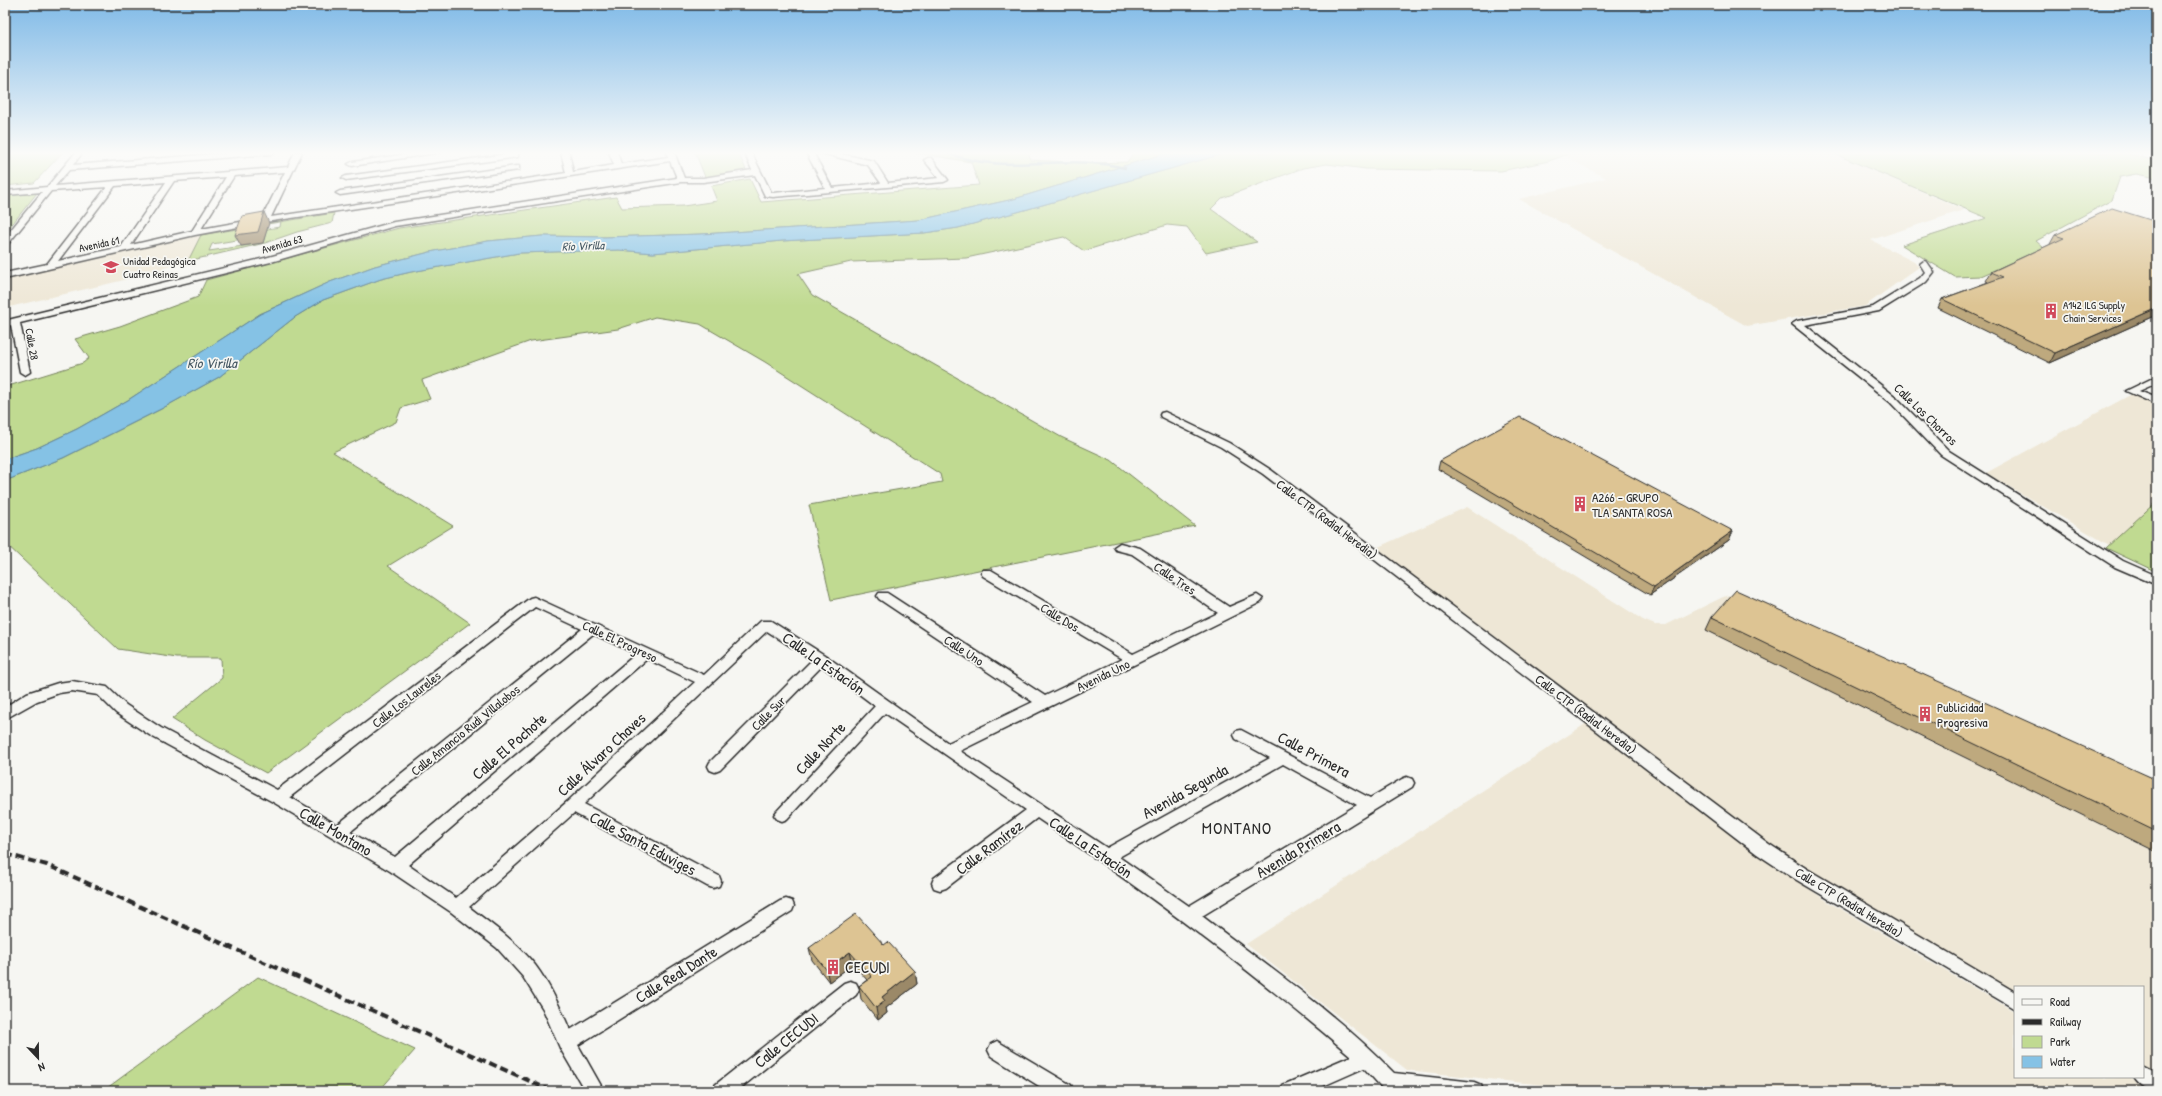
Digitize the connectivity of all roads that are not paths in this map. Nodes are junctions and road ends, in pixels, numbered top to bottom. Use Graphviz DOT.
graph roads {
  1 [pos="38,203"];
  2 [pos="98,203"];
  3 [pos="155,203"];
  4 [pos="214,203"];
  5 [pos="274,203"];
  6 [pos="337,203"];
  7 [pos="375,203"];
  8 [pos="530,203"];
  9 [pos="335,209"];
  10 [pos="265,220"];
  11 [pos="195,233"];
  12 [pos="5,242"];
  13 [pos="123,250"];
  14 [pos="1924,264"];
  15 [pos="50,266"];
  16 [pos="5,276"];
  17 [pos="15,321"];
  18 [pos="5,324"];
  19 [pos="25,372"];
  20 [pos="2157,379"];
  21 [pos="2157,402"];
  22 [pos="1165,415"];
  23 [pos="1120,547"];
  24 [pos="987,573"];
  25 [pos="2157,581"];
  26 [pos="883,596"];
  27 [pos="1257,599"];
  28 [pos="534,601"];
  29 [pos="1228,613"];
  30 [pos="766,624"];
  31 [pos="592,628"];
  32 [pos="646,653"];
  33 [pos="821,659"];
  34 [pos="1133,660"];
  35 [pos="705,681"];
  36 [pos="1045,703"];
  37 [pos="884,705"];
  38 [pos="5,714"];
  39 [pos="1241,735"];
  40 [pos="948,750"];
  41 [pos="1282,758"];
  42 [pos="715,766"];
  43 [pos="1407,783"];
  44 [pos="278,798"];
  45 [pos="573,805"];
  46 [pos="1370,805"];
  47 [pos="1037,810"];
  48 [pos="782,815"];
  49 [pos="339,832"];
  50 [pos="1106,856"];
  51 [pos="396,866"];
  52 [pos="713,881"];
  53 [pos="940,883"];
  54 [pos="786,906"];
  55 [pos="457,907"];
  56 [pos="1189,915"];
  57 [pos="850,989"];
  58 [pos="2014,1000"];
  59 [pos="566,1042"];
  60 [pos="997,1050"];
  61 [pos="1367,1058"];
  62 [pos="2144,1077"];
  63 [pos="2157,1084"];
  64 [pos="1394,1086"];
  65 [pos="595,1091"];
  66 [pos="722,1091"];
  67 [pos="1064,1091"];
  68 [pos="1290,1091"];
  69 [pos="1474,1091"];
  1 -- 12 [label="street"];
  2 -- 15 [label="street"];
  3 -- 13 [label="street"];
  4 -- 11 [label="street"];
  5 -- 10 [label="street"];
  6 -- 9 [label="street"];
  7 -- 9 [label="street, Avenida 61"];
  8 -- 17 [label="street, Avenida 63"];
  9 -- 10 [label="street, Avenida 61"];
  10 -- 11 [label="street, Avenida 61"];
  11 -- 13 [label="street, Avenida 61"];
  13 -- 15 [label="street, Avenida 61"];
  14 -- 25 [label="street, Calle Los Chorros"];
  15 -- 16 [label="street, Avenida 61"];
  17 -- 18 [label="street, Avenida 63"];
  17 -- 19 [label="street, Calle 28"];
  20 -- 21 [label="street"];
  22 -- 58 [label="street, Calle CTP (Radial Heredia)"];
  23 -- 29 [label="street, Calle Tres"];
  24 -- 34 [label="street, Calle Dos"];
  26 -- 36 [label="street, Calle Uno"];
  27 -- 29 [label="street, Avenida Uno"];
  28 -- 31 [label="street, Calle El Progreso"];
  28 -- 44 [label="street, Calle Los Laureles"];
  29 -- 34 [label="street, Avenida Uno"];
  30 -- 33 [label="street, Calle La Estación"];
  30 -- 35 [label="street, Calle Álvaro Chaves"];
  31 -- 32 [label="street, Calle El Progreso"];
  31 -- 49 [label="street, Calle Amancio Rudi Villalobos"];
  32 -- 35 [label="street, Calle El Progreso"];
  32 -- 51 [label="street, Calle El Pochote"];
  33 -- 37 [label="street, Calle La Estación"];
  33 -- 42 [label="street, Calle Sur"];
  34 -- 36 [label="street, Avenida Uno"];
  35 -- 45 [label="street, Calle Álvaro Chaves"];
  36 -- 40 [label="street, Avenida Uno"];
  37 -- 40 [label="street, Calle La Estación"];
  37 -- 48 [label="street, Calle Norte"];
  38 -- 44 [label="street, Calle Montano"];
  39 -- 41 [label="street, Calle Primera"];
  40 -- 47 [label="street, Calle La Estación"];
  41 -- 46 [label="street, Calle Primera"];
  41 -- 50 [label="street, Avenida Segunda"];
  43 -- 46 [label="street, Avenida Primera"];
  44 -- 49 [label="street, Calle Montano"];
  45 -- 52 [label="street, Calle Santa Eduviges"];
  45 -- 55 [label="street, Calle Álvaro Chaves"];
  46 -- 56 [label="street, Avenida Primera"];
  47 -- 50 [label="street, Calle La Estación"];
  47 -- 53 [label="street, Calle Ramírez"];
  49 -- 51 [label="street, Calle Montano"];
  50 -- 56 [label="street, Calle La Estación"];
  51 -- 55 [label="street, Calle Montano"];
  54 -- 59 [label="street, Calle Real Dante"];
  55 -- 59 [label="street, Calle Montano"];
  56 -- 61 [label="street, Calle La Estación"];
  57 -- 66 [label="street, Calle CECUDI"];
  59 -- 65 [label="street, Calle Montano"];
  60 -- 67 [label="street"];
  61 -- 64 [label="street, Calle La Estación"];
  61 -- 68 [label="street"];
  62 -- 63 [label="street"];
  64 -- 69 [label="street"];
}
